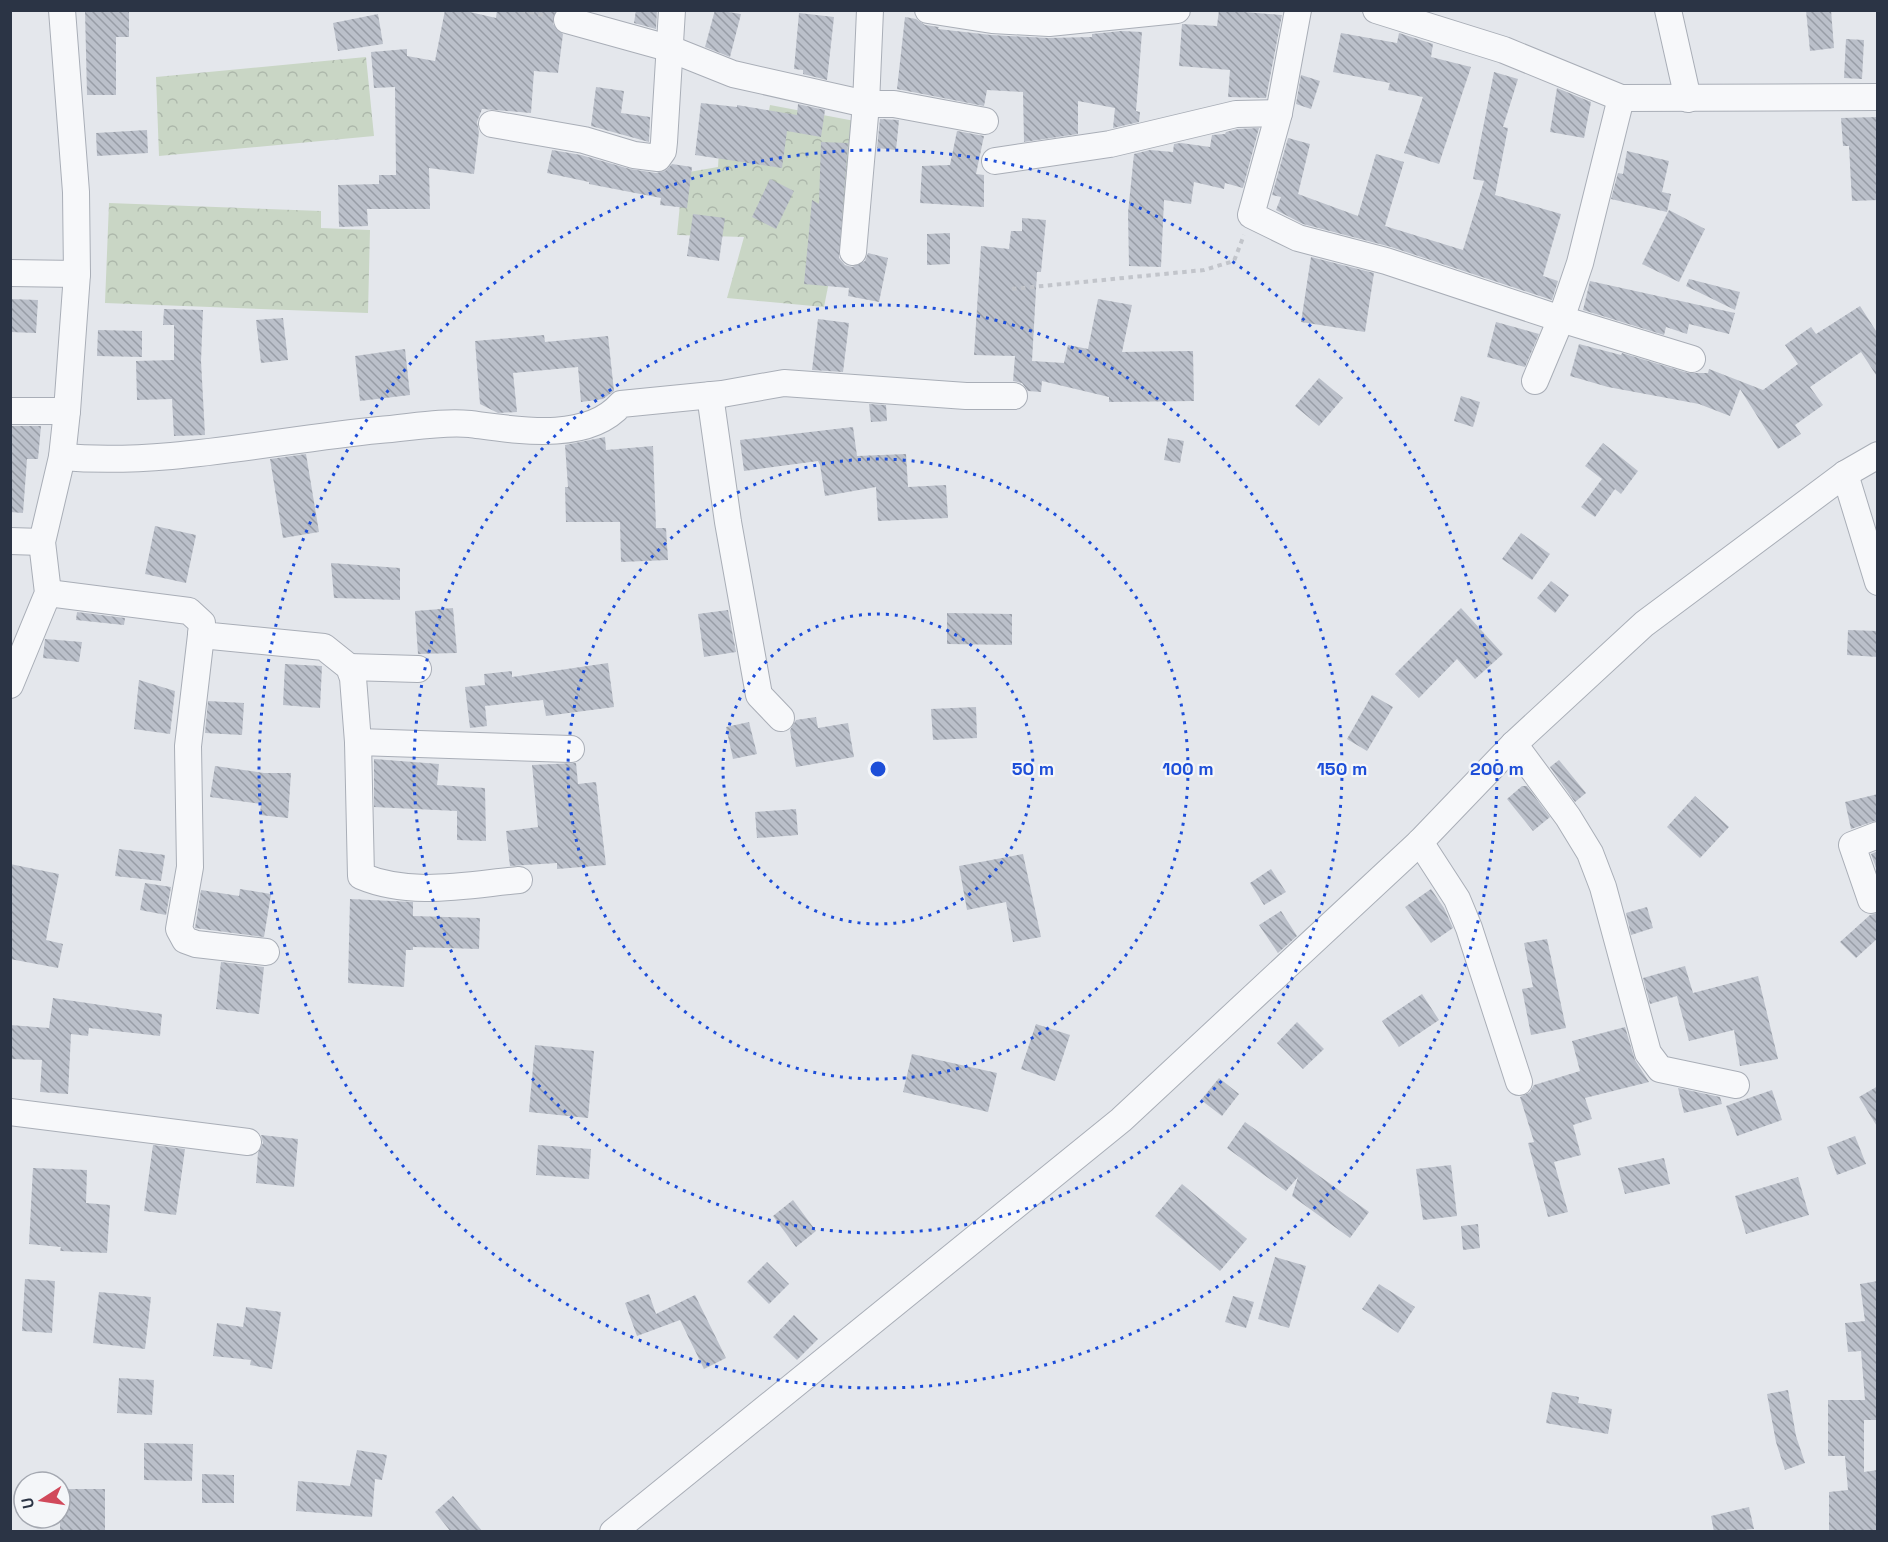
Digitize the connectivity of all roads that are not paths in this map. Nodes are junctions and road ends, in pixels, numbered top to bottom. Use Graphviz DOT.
graph roads {
  1 [pos="62,10"];
  2 [pos="672,10"];
  3 [pos="870,10"];
  4 [pos="928,10"];
  5 [pos="1177,10"];
  6 [pos="1298,10"];
  7 [pos="1376,10"];
  8 [pos="1668,10"];
  9 [pos="992,15"];
  10 [pos="567,20"];
  11 [pos="668,48"];
  12 [pos="1622,98"];
  13 [pos="1878,98"];
  14 [pos="1688,99"];
  15 [pos="866,104"];
  16 [pos="1279,113"];
  17 [pos="985,121"];
  18 [pos="492,124"];
  19 [pos="995,161"];
  20 [pos="853,252"];
  21 [pos="10,273"];
  22 [pos="77,274"];
  23 [pos="1561,319"];
  24 [pos="1692,358"];
  25 [pos="1535,381"];
  26 [pos="710,395"];
  27 [pos="1014,396"];
  28 [pos="10,411"];
  29 [pos="67,411"];
  30 [pos="1878,455"];
  31 [pos="62,457"];
  32 [pos="1845,474"];
  33 [pos="10,541"];
  34 [pos="42,542"];
  35 [pos="1878,582"];
  36 [pos="48,593"];
  37 [pos="201,635"];
  38 [pos="349,667"];
  39 [pos="418,669"];
  40 [pos="10,685"];
  41 [pos="781,718"];
  42 [pos="358,742"];
  43 [pos="1514,744"];
  44 [pos="571,749"];
  45 [pos="1878,834"];
  46 [pos="1420,842"];
  47 [pos="519,880"];
  48 [pos="1871,900"];
  49 [pos="266,952"];
  50 [pos="1518,1082"];
  51 [pos="1736,1085"];
  52 [pos="10,1112"];
  53 [pos="248,1142"];
  54 [pos="612,1532"];
  1 -- 22 [label="street"];
  2 -- 11 [label="street"];
  3 -- 15 [label="street"];
  4 -- 9 [label="street"];
  5 -- 9 [label="street"];
  6 -- 16 [label="street"];
  7 -- 12 [label="street"];
  8 -- 14 [label="street"];
  10 -- 11 [label="street"];
  11 -- 15 [label="street"];
  11 -- 18 [label="street"];
  12 -- 14 [label="street"];
  12 -- 23 [label="street"];
  13 -- 14 [label="street"];
  15 -- 17 [label="street"];
  15 -- 20 [label="street"];
  16 -- 19 [label="street"];
  16 -- 23 [label="street"];
  21 -- 22 [label="street"];
  22 -- 29 [label="street"];
  23 -- 24 [label="street"];
  23 -- 25 [label="street"];
  26 -- 27 [label="street"];
  26 -- 31 [label="street"];
  26 -- 41 [label="street"];
  28 -- 29 [label="street"];
  29 -- 31 [label="street"];
  30 -- 32 [label="street"];
  31 -- 34 [label="street"];
  32 -- 35 [label="street"];
  32 -- 43 [label="street"];
  33 -- 34 [label="street"];
  34 -- 36 [label="street"];
  36 -- 37 [label="street"];
  36 -- 40 [label="street"];
  37 -- 38 [label="street"];
  37 -- 49 [label="street"];
  38 -- 39 [label="street"];
  38 -- 42 [label="street"];
  42 -- 44 [label="street"];
  42 -- 47 [label="street"];
  43 -- 46 [label="street"];
  43 -- 51 [label="street"];
  45 -- 48 [label="street"];
  46 -- 50 [label="street"];
  46 -- 54 [label="street"];
  52 -- 53 [label="street"];
}
